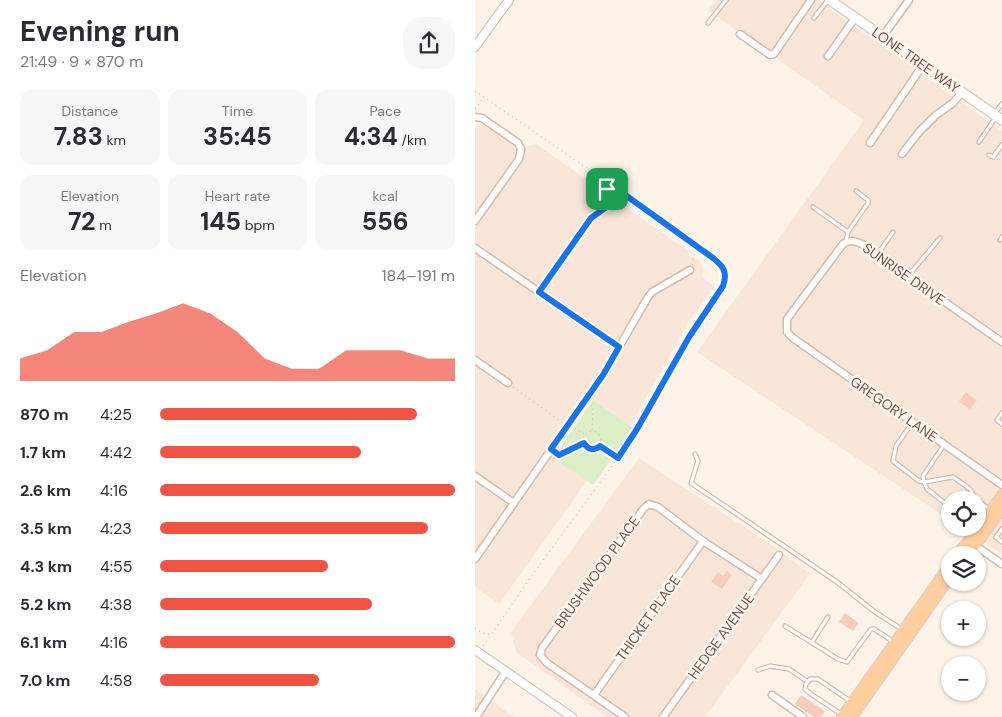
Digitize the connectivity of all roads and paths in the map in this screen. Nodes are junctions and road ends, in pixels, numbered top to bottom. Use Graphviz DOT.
graph roads {
  1 [pos="509,0"];
  2 [pos="726,0"];
  3 [pos="811,0"];
  4 [pos="829,0"];
  5 [pos="909,0"];
  6 [pos="815,18"];
  7 [pos="855,18"];
  8 [pos="708,23"];
  9 [pos="740,34"];
  10 [pos="883,36"];
  11 [pos="475,48"];
  12 [pos="827,56"];
  13 [pos="923,65"];
  14 [pos="475,91"];
  15 [pos="962,92"];
  16 [pos="484,97"];
  17 [pos="1002,104"];
  18 [pos="475,109"];
  19 [pos="475,117"];
  20 [pos="997,117"];
  21 [pos="979,142"];
  22 [pos="870,143"];
  23 [pos="1002,145"];
  24 [pos="902,154"];
  25 [pos="989,155"];
  26 [pos="610,184"];
  27 [pos="856,190"];
  28 [pos="813,207"];
  29 [pos="605,208"];
  30 [pos="475,221"];
  31 [pos="848,232"];
  32 [pos="893,232"];
  33 [pos="939,238"];
  34 [pos="847,241"];
  35 [pos="697,246"];
  36 [pos="475,248"];
  37 [pos="878,255"];
  38 [pos="690,270"];
  39 [pos="908,276"];
  40 [pos="539,292"];
  41 [pos="787,332"];
  42 [pos="1002,342"];
  43 [pos="619,347"];
  44 [pos="475,360"];
  45 [pos="508,383"];
  46 [pos="585,401"];
  47 [pos="1002,413"];
  48 [pos="912,422"];
  49 [pos="569,424"];
  50 [pos="1002,424"];
  51 [pos="592,431"];
  52 [pos="585,435"];
  53 [pos="584,443"];
  54 [pos="944,444"];
  55 [pos="600,446"];
  56 [pos="551,449"];
  57 [pos="695,454"];
  58 [pos="618,458"];
  59 [pos="475,476"];
  60 [pos="923,482"];
  61 [pos="1001,482"];
  62 [pos="970,491"];
  63 [pos="1002,495"];
  64 [pos="941,500"];
  65 [pos="514,503"];
  66 [pos="986,504"];
  67 [pos="999,509"];
  68 [pos="1002,529"];
  69 [pos="986,530"];
  70 [pos="979,536"];
  71 [pos="996,537"];
  72 [pos="703,540"];
  73 [pos="1002,542"];
  74 [pos="971,543"];
  75 [pos="968,546"];
  76 [pos="970,546"];
  77 [pos="779,555"];
  78 [pos="475,559"];
  79 [pos="1002,564"];
  80 [pos="941,577"];
  81 [pos="762,580"];
  82 [pos="941,589"];
  83 [pos="828,617"];
  84 [pos="785,626"];
  85 [pos="475,628"];
  86 [pos="903,630"];
  87 [pos="492,634"];
  88 [pos="811,642"];
  89 [pos="894,643"];
  90 [pos="477,651"];
  91 [pos="758,670"];
  92 [pos="505,671"];
  93 [pos="808,682"];
  94 [pos="593,695"];
  95 [pos="771,695"];
  96 [pos="853,702"];
  97 [pos="476,717"];
  98 [pos="572,717"];
  99 [pos="625,717"];
  100 [pos="663,717"];
  101 [pos="803,717"];
  102 [pos="846,717"];
  1 -- 11 [label="street"];
  2 -- 8 [label="lane"];
  3 -- 9 [label="street"];
  4 -- 6 [label="lane"];
  4 -- 7 [label="main road, LONE TREE WAY"];
  5 -- 10 [label="street"];
  7 -- 10 [label="main road, LONE TREE WAY"];
  7 -- 12 [label="street"];
  10 -- 13 [label="main road, LONE TREE WAY"];
  13 -- 15 [label="main road, LONE TREE WAY"];
  13 -- 22 [label="street"];
  14 -- 16 [label="path"];
  15 -- 20 [label="main road, LONE TREE WAY"];
  15 -- 24 [label="street"];
  16 -- 18 [label="path"];
  16 -- 26 [label="path"];
  17 -- 20 [label="lane"];
  19 -- 30 [label="street"];
  20 -- 21 [label="lane"];
  23 -- 25 [label="lane"];
  26 -- 29 [label="path"];
  26 -- 35 [label="path"];
  27 -- 31 [label="lane"];
  28 -- 31 [label="lane"];
  29 -- 40 [label="street"];
  31 -- 34 [label="lane"];
  32 -- 37 [label="lane"];
  33 -- 39 [label="lane"];
  34 -- 37 [label="street, SUNRISE DRIVE"];
  34 -- 41 [label="street, SUNRISE DRIVE"];
  35 -- 38 [label="path"];
  35 -- 58 [label="path"];
  36 -- 40 [label="street"];
  37 -- 39 [label="street, SUNRISE DRIVE"];
  38 -- 43 [label="street"];
  39 -- 42 [label="street, SUNRISE DRIVE"];
  40 -- 43 [label="street"];
  41 -- 48 [label="street, GREGORY LANE"];
  43 -- 46 [label="street"];
  44 -- 45 [label="street"];
  45 -- 49 [label="path"];
  46 -- 49 [label="street"];
  46 -- 51 [label="path"];
  47 -- 50 [label="lane"];
  48 -- 54 [label="street, GREGORY LANE"];
  48 -- 60 [label="lane"];
  49 -- 52 [label="path"];
  49 -- 56 [label="street"];
  51 -- 52 [label="path"];
  51 -- 55 [label="path"];
  52 -- 53 [label="path"];
  53 -- 55 [label="path"];
  53 -- 56 [label="path"];
  54 -- 60 [label="lane"];
  54 -- 61 [label="street, GREGORY LANE"];
  55 -- 58 [label="path"];
  56 -- 65 [label="street"];
  57 -- 86 [label="lane"];
  58 -- 87 [label="path"];
  59 -- 65 [label="street"];
  60 -- 62 [label="lane"];
  60 -- 64 [label="lane"];
  63 -- 67 [label="main road"];
  65 -- 78 [label="street"];
  66 -- 67 [label="lane"];
  67 -- 69 [label="main road"];
  67 -- 74 [label="main road"];
  68 -- 71 [label="lane"];
  69 -- 71 [label="lane"];
  70 -- 74 [label="main road"];
  71 -- 73 [label="lane"];
  72 -- 81 [label="street, BRUSHWOOD PLACE"];
  72 -- 94 [label="street, THICKET PLACE"];
  72 -- 94 [label="street, BRUSHWOOD PLACE"];
  74 -- 75 [label="main road"];
  74 -- 76 [label="main road"];
  74 -- 79 [label="street"];
  77 -- 81 [label="street, HEDGE AVENUE"];
  80 -- 86 [label="main road"];
  81 -- 100 [label="street, HEDGE AVENUE"];
  82 -- 102 [label="main road"];
  83 -- 88 [label="lane"];
  84 -- 88 [label="lane"];
  85 -- 87 [label="path"];
  86 -- 89 [label="main road"];
  87 -- 90 [label="path"];
  88 -- 89 [label="lane"];
  89 -- 96 [label="main road"];
  90 -- 92 [label="street"];
  91 -- 93 [label="lane"];
  92 -- 97 [label="street"];
  92 -- 98 [label="street"];
  93 -- 96 [label="lane"];
  93 -- 102 [label="lane"];
  94 -- 99 [label="street"];
  95 -- 101 [label="street"];
  96 -- 102 [label="main road"];
}
